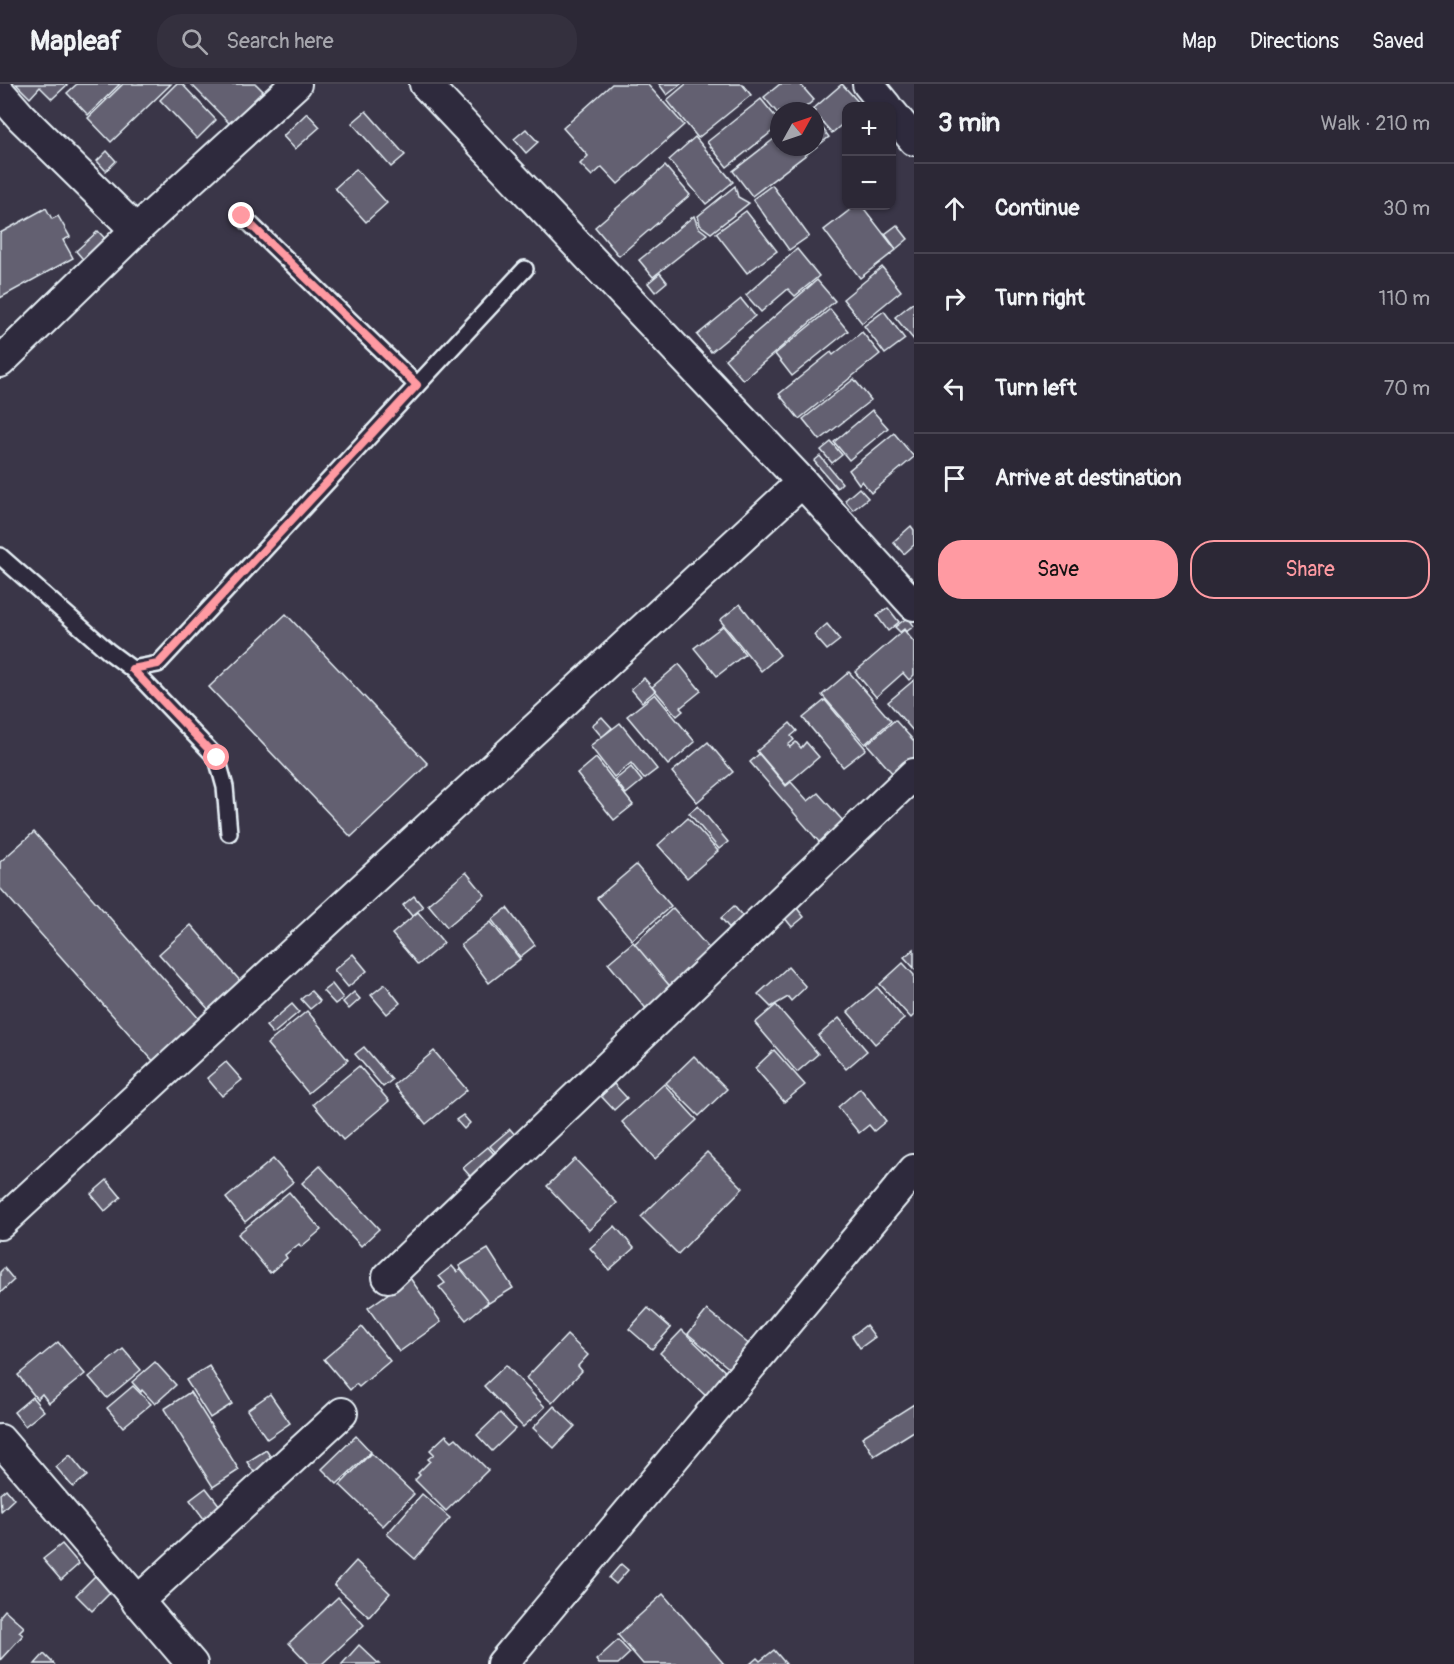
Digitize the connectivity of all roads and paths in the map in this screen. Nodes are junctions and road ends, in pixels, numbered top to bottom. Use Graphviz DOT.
graph roads {
  1 [pos="296,84"];
  2 [pos="425,84"];
  3 [pos="868,84"];
  4 [pos="0,93"];
  5 [pos="883,102"];
  6 [pos="896,119"];
  7 [pos="914,140"];
  8 [pos="242,216"];
  9 [pos="136,230"];
  10 [pos="525,269"];
  11 [pos="0,362"];
  12 [pos="417,385"];
  13 [pos="802,482"];
  14 [pos="0,556"];
  15 [pos="914,605"];
  16 [pos="132,669"];
  17 [pos="914,774"];
  18 [pos="229,833"];
  19 [pos="914,1170"];
  20 [pos="0,1224"];
  21 [pos="388,1277"];
  22 [pos="342,1413"];
  23 [pos="0,1440"];
  24 [pos="137,1602"];
  25 [pos="192,1664"];
  26 [pos="502,1664"];
  1 -- 9 [label="street"];
  2 -- 13 [label="street"];
  3 -- 5 [label="street"];
  4 -- 9 [label="street"];
  6 -- 7 [label="street"];
  8 -- 12 [label="lane"];
  9 -- 11 [label="street"];
  10 -- 12 [label="lane"];
  12 -- 16 [label="lane"];
  13 -- 15 [label="street"];
  13 -- 20 [label="street"];
  14 -- 16 [label="lane"];
  16 -- 18 [label="lane"];
  17 -- 21 [label="street"];
  19 -- 26 [label="street"];
  22 -- 24 [label="street"];
  23 -- 24 [label="street"];
  24 -- 25 [label="street"];
}
